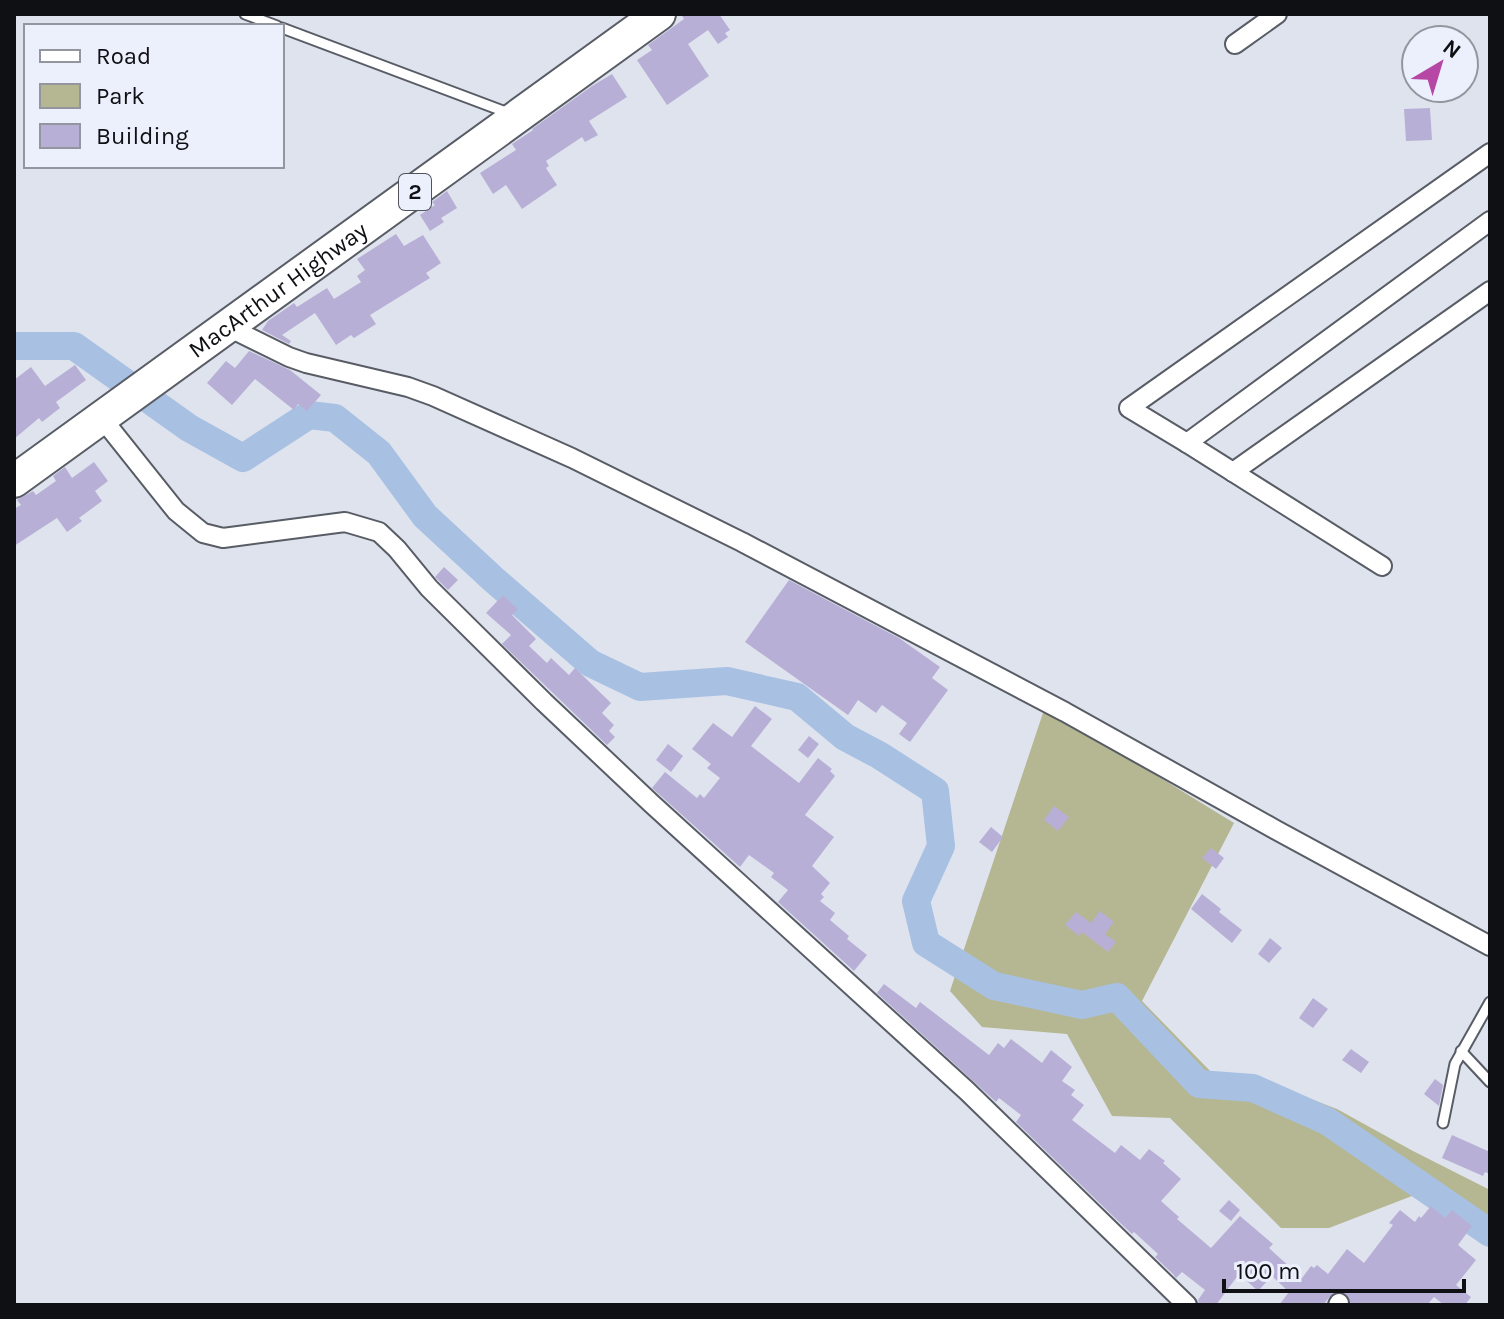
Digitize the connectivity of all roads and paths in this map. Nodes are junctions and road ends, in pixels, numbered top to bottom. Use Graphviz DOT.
graph roads {
  1 [pos="245,14"];
  2 [pos="659,14"];
  3 [pos="1277,14"];
  4 [pos="271,24"];
  5 [pos="284,29"];
  6 [pos="1235,44"];
  7 [pos="519,117"];
  8 [pos="1490,153"];
  9 [pos="1490,221"];
  10 [pos="1490,291"];
  11 [pos="226,326"];
  12 [pos="106,414"];
  13 [pos="1187,443"];
  14 [pos="1233,472"];
  15 [pos="14,481"];
  16 [pos="1382,566"];
  17 [pos="1490,946"];
  18 [pos="1490,1002"];
  19 [pos="1461,1051"];
  20 [pos="1490,1082"];
  21 [pos="1443,1123"];
  22 [pos="1187,1305"];
  1 -- 4 [label="lane"];
  2 -- 7 [label="highway, MacArthur Highway / 2"];
  3 -- 6 [label="street"];
  5 -- 7 [label="lane"];
  7 -- 11 [label="highway, MacArthur Highway / 2"];
  8 -- 13 [label="street"];
  9 -- 13 [label="street"];
  10 -- 14 [label="street"];
  11 -- 12 [label="highway, MacArthur Highway / 2"];
  11 -- 17 [label="street"];
  12 -- 15 [label="highway, MacArthur Highway / 2"];
  12 -- 22 [label="street"];
  13 -- 14 [label="street"];
  14 -- 16 [label="street"];
  18 -- 19 [label="lane"];
  19 -- 20 [label="lane"];
  19 -- 21 [label="lane"];
}
